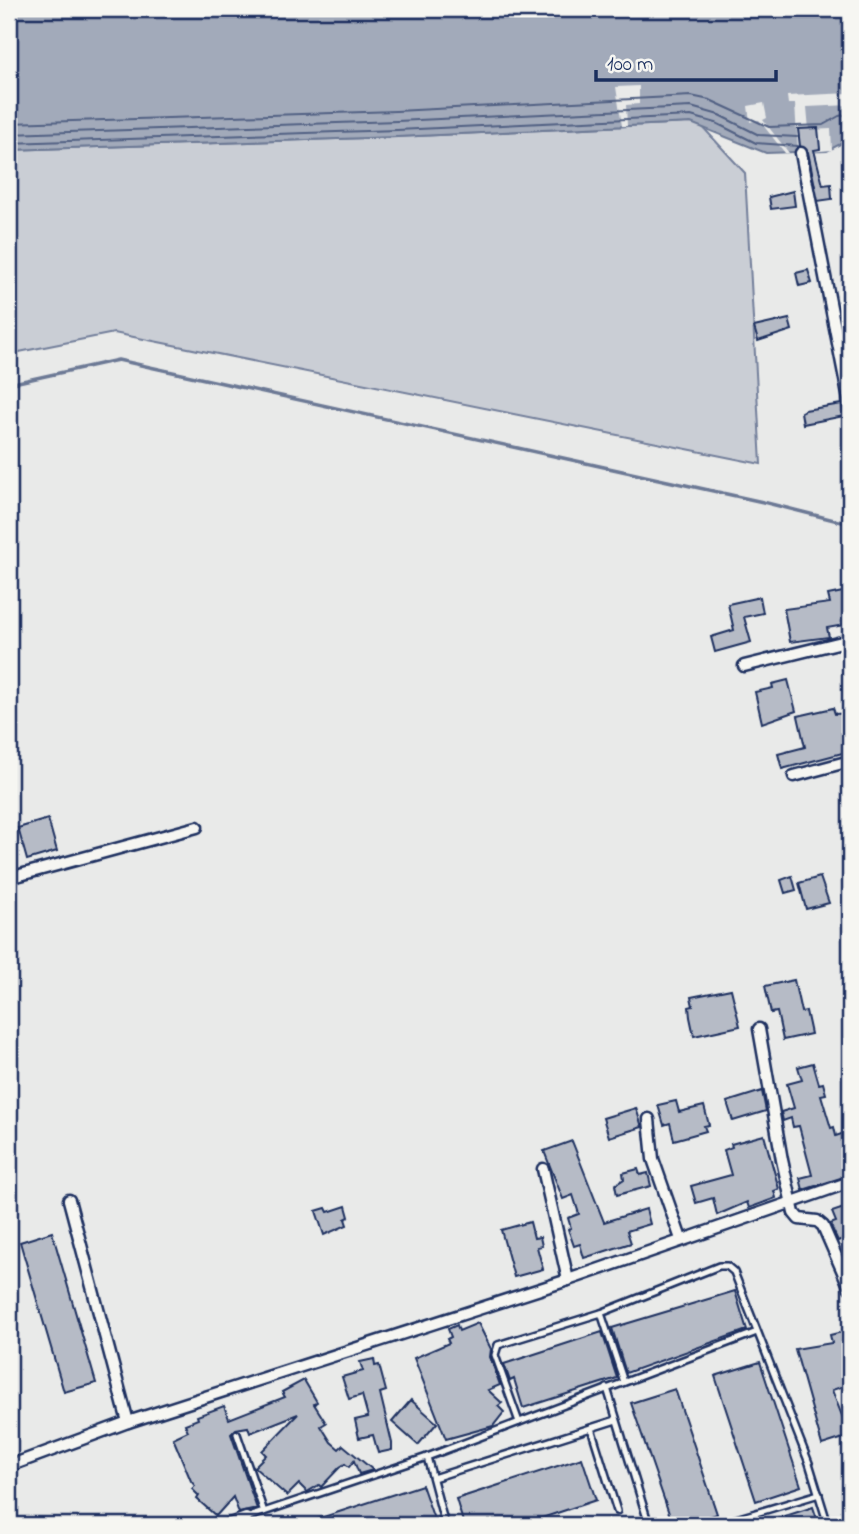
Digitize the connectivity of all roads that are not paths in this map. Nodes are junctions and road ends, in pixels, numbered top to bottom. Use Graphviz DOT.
graph roads {
  1 [pos="801,153"];
  2 [pos="850,405"];
  3 [pos="850,641"];
  4 [pos="744,666"];
  5 [pos="850,761"];
  6 [pos="794,776"];
  7 [pos="197,827"];
  8 [pos="9,878"];
  9 [pos="760,1030"];
  10 [pos="649,1119"];
  11 [pos="543,1169"];
  12 [pos="850,1182"];
  13 [pos="69,1200"];
  14 [pos="791,1202"];
  15 [pos="681,1239"];
  16 [pos="568,1280"];
  17 [pos="850,1288"];
  18 [pos="601,1313"];
  19 [pos="757,1332"];
  20 [pos="624,1382"];
  21 [pos="607,1388"];
  22 [pos="616,1420"];
  23 [pos="128,1422"];
  24 [pos="519,1422"];
  25 [pos="591,1428"];
  26 [pos="237,1434"];
  27 [pos="427,1457"];
  28 [pos="9,1466"];
  29 [pos="433,1478"];
  30 [pos="819,1494"];
  31 [pos="617,1511"];
  32 [pos="264,1512"];
  33 [pos="247,1522"];
  34 [pos="227,1525"];
  35 [pos="445,1525"];
  36 [pos="649,1525"];
  37 [pos="716,1525"];
  38 [pos="828,1525"];
  1 -- 2 [label="street"];
  3 -- 4 [label="street"];
  5 -- 6 [label="street"];
  7 -- 8 [label="street"];
  9 -- 14 [label="street"];
  10 -- 15 [label="street"];
  11 -- 16 [label="street"];
  12 -- 14 [label="street"];
  13 -- 23 [label="street"];
  14 -- 15 [label="street"];
  14 -- 17 [label="street"];
  15 -- 16 [label="street"];
  16 -- 23 [label="street"];
  18 -- 19 [label="lane"];
  18 -- 20 [label="lane"];
  18 -- 24 [label="lane"];
  19 -- 20 [label="lane"];
  19 -- 30 [label="lane"];
  20 -- 21 [label="lane"];
  21 -- 22 [label="lane"];
  21 -- 24 [label="lane"];
  22 -- 25 [label="lane"];
  22 -- 36 [label="lane"];
  23 -- 28 [label="street"];
  24 -- 27 [label="lane"];
  25 -- 29 [label="lane"];
  25 -- 31 [label="lane"];
  26 -- 32 [label="lane"];
  27 -- 29 [label="lane"];
  27 -- 32 [label="lane"];
  29 -- 35 [label="lane"];
  30 -- 37 [label="lane"];
  30 -- 38 [label="lane"];
  32 -- 33 [label="lane"];
  33 -- 34 [label="street"];
}
